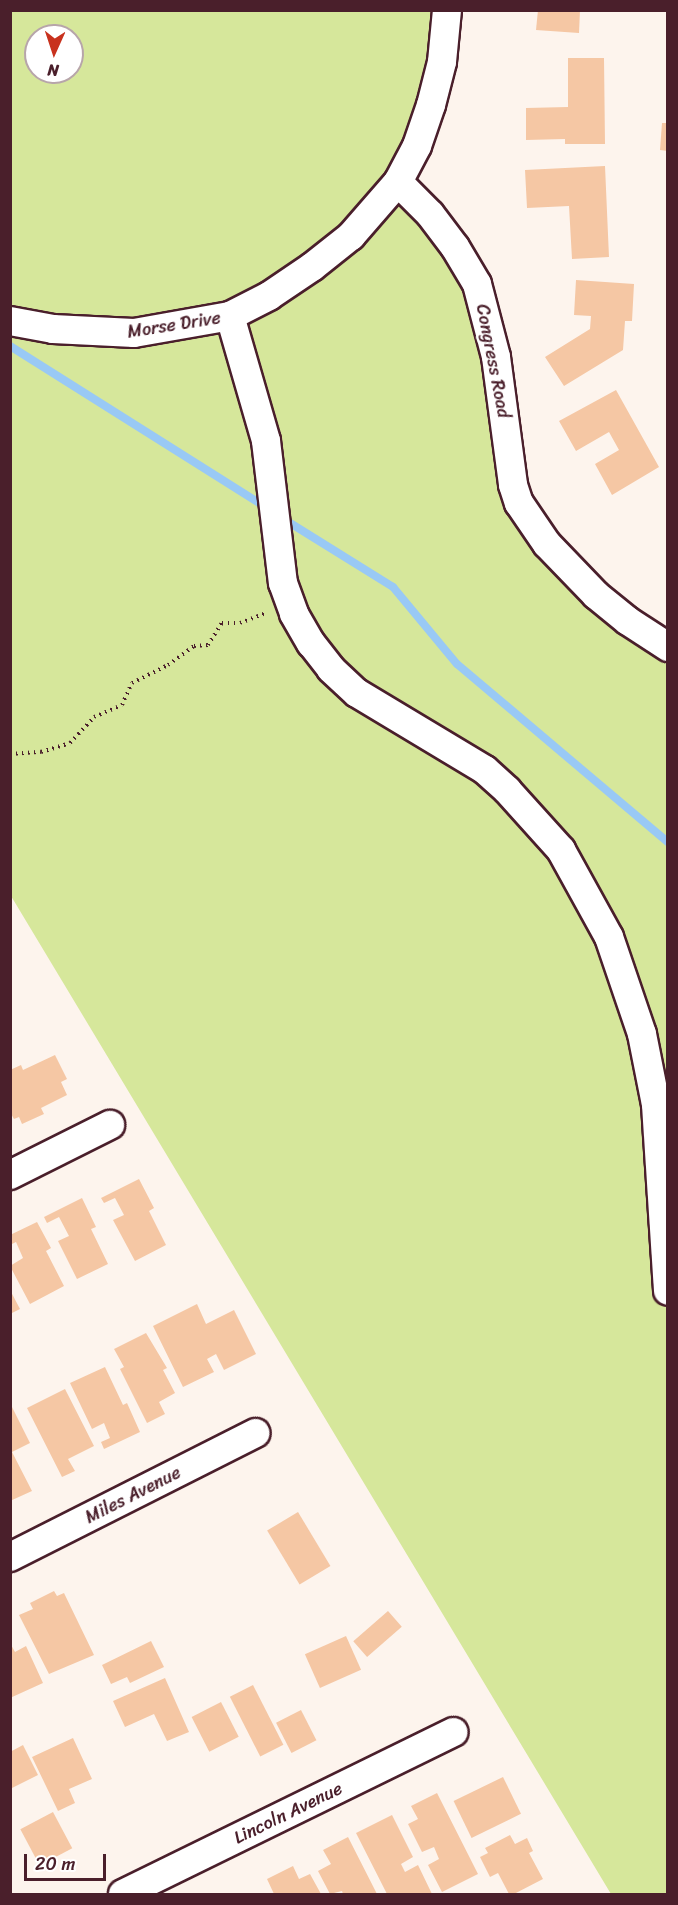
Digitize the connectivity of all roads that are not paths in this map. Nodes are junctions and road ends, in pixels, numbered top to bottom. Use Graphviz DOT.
graph roads {
  1 [pos="447,10"];
  2 [pos="398,182"];
  3 [pos="230,316"];
  4 [pos="10,321"];
  5 [pos="668,646"];
  6 [pos="110,1125"];
  7 [pos="10,1175"];
  8 [pos="668,1291"];
  9 [pos="256,1433"];
  10 [pos="10,1557"];
  11 [pos="453,1732"];
  12 [pos="123,1894"];
  1 -- 2 [label="street"];
  2 -- 3 [label="street, Morse Drive"];
  2 -- 5 [label="street, Congress Road"];
  3 -- 4 [label="street, Morse Drive"];
  3 -- 8 [label="street"];
  6 -- 7 [label="street"];
  9 -- 10 [label="street, Miles Avenue"];
  11 -- 12 [label="street, Lincoln Avenue"];
}
